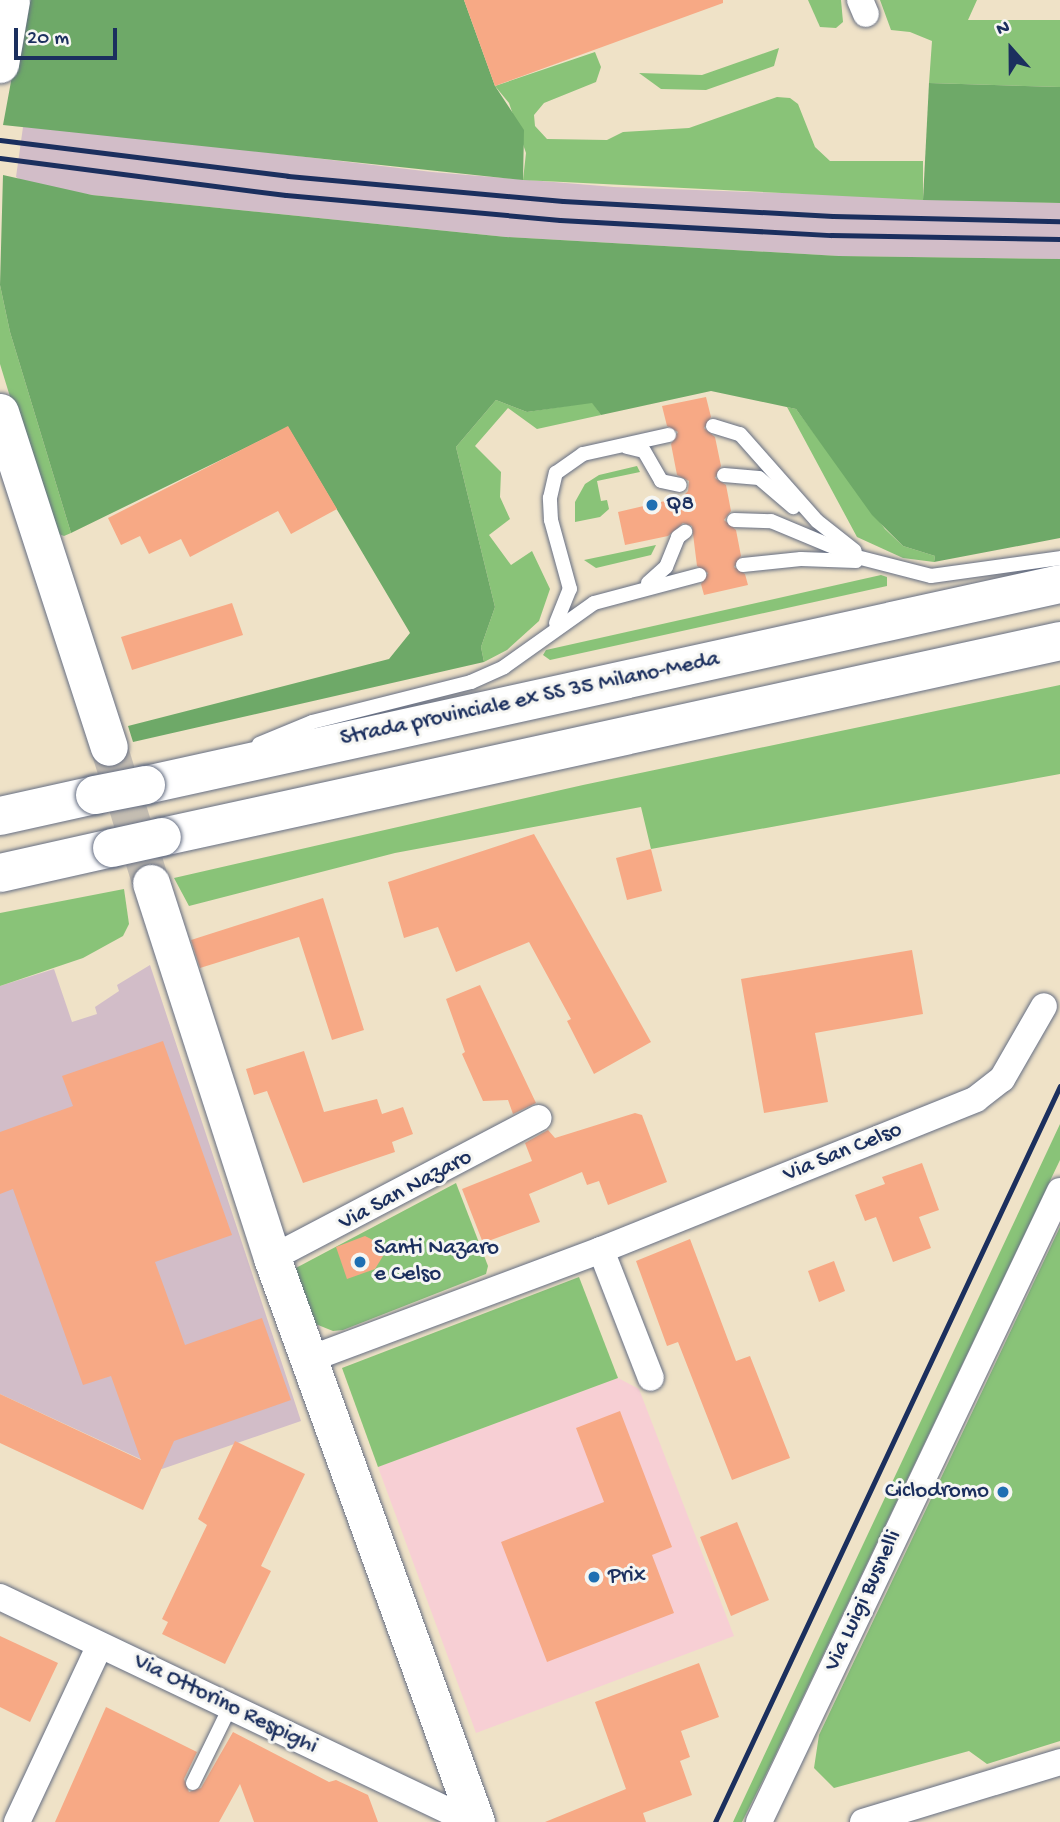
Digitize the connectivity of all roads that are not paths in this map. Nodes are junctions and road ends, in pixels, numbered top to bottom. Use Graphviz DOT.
graph roads {
  1 [pos="11,0"];
  2 [pos="0,64"];
  3 [pos="0,412"];
  4 [pos="713,426"];
  5 [pos="669,435"];
  6 [pos="613,448"];
  7 [pos="723,475"];
  8 [pos="680,485"];
  9 [pos="733,520"];
  10 [pos="685,532"];
  11 [pos="1060,558"];
  12 [pos="743,565"];
  13 [pos="885,565"];
  14 [pos="699,575"];
  15 [pos="1060,584"];
  16 [pos="632,590"];
  17 [pos="547,633"];
  18 [pos="1060,641"];
  19 [pos="109,747"];
  20 [pos="156,783"];
  21 [pos="0,816"];
  22 [pos="0,873"];
  23 [pos="151,883"];
  24 [pos="1044,1006"];
  25 [pos="539,1118"];
  26 [pos="1060,1191"];
  27 [pos="601,1250"];
  28 [pos="272,1258"];
  29 [pos="307,1360"];
  30 [pos="651,1378"];
  31 [pos="0,1597"];
  32 [pos="100,1645"];
  33 [pos="230,1707"];
  34 [pos="1060,1762"];
  35 [pos="193,1783"];
  36 [pos="465,1813"];
  37 [pos="17,1822"];
  38 [pos="424,1822"];
  39 [pos="759,1822"];
  40 [pos="863,1822"];
  1 -- 2 [label="street"];
  3 -- 19 [label="street"];
  4 -- 13 [label="lane"];
  5 -- 6 [label="lane"];
  6 -- 8 [label="lane"];
  6 -- 17 [label="lane"];
  7 -- 13 [label="lane"];
  9 -- 13 [label="lane"];
  10 -- 16 [label="lane"];
  11 -- 13 [label="lane"];
  12 -- 13 [label="lane"];
  14 -- 16 [label="lane"];
  15 -- 20 [label="highway, Strada provinciale ex SS 35 Milano-Meda"];
  16 -- 17 [label="lane"];
  17 -- 20 [label="lane"];
  18 -- 22 [label="highway, bridge"];
  20 -- 21 [label="highway, Strada provinciale ex SS 35 Milano-Meda, bridge"];
  23 -- 28 [label="street"];
  24 -- 27 [label="street, Via San Celso"];
  25 -- 28 [label="street, Via San Nazaro"];
  26 -- 39 [label="street, Via Luigi Busnelli"];
  27 -- 29 [label="street, Via San Celso"];
  27 -- 30 [label="street"];
  28 -- 29 [label="street"];
  29 -- 36 [label="street"];
  31 -- 32 [label="street, Via Ottorino Respighi"];
  32 -- 33 [label="street, Via Ottorino Respighi"];
  32 -- 37 [label="street"];
  33 -- 35 [label="lane"];
  33 -- 36 [label="street, Via Ottorino Respighi"];
  34 -- 40 [label="street"];
  36 -- 38 [label="street"];
}
